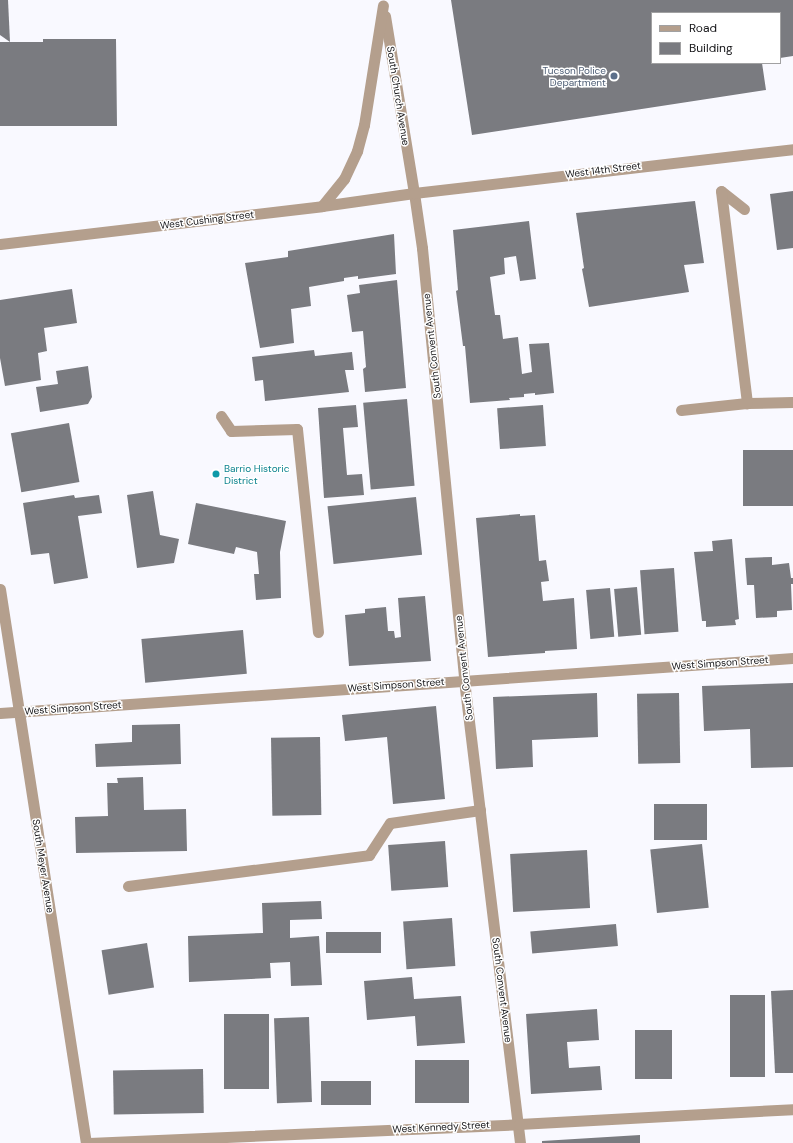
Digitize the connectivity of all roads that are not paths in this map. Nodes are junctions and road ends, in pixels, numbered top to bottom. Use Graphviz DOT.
graph roads {
  1 [pos="383,3"];
  2 [pos="793,149"];
  3 [pos="414,193"];
  4 [pos="322,206"];
  5 [pos="744,209"];
  6 [pos="0,244"];
  7 [pos="793,402"];
  8 [pos="748,403"];
  9 [pos="681,410"];
  10 [pos="221,416"];
  11 [pos="0,589"];
  12 [pos="318,632"];
  13 [pos="793,658"];
  14 [pos="464,680"];
  15 [pos="19,711"];
  16 [pos="0,713"];
  17 [pos="480,810"];
  18 [pos="128,886"];
  19 [pos="793,1109"];
  20 [pos="519,1124"];
  21 [pos="88,1143"];
  22 [pos="520,1143"];
  1 -- 3 [label="street, South Church Avenue"];
  1 -- 4 [label="street"];
  2 -- 3 [label="street, West 14th Street"];
  3 -- 4 [label="street, West Cushing Street"];
  3 -- 14 [label="street, South Convent Avenue"];
  4 -- 6 [label="street, West Cushing Street"];
  5 -- 8 [label="street"];
  7 -- 8 [label="street"];
  8 -- 9 [label="street"];
  10 -- 12 [label="street"];
  11 -- 15 [label="street, South Meyer Avenue"];
  13 -- 14 [label="street, West Simpson Street"];
  14 -- 15 [label="street, West Simpson Street"];
  14 -- 17 [label="street, South Convent Avenue"];
  15 -- 16 [label="street, West Simpson Street"];
  15 -- 21 [label="street, South Meyer Avenue"];
  17 -- 18 [label="street"];
  17 -- 20 [label="street, South Convent Avenue"];
  19 -- 20 [label="street, West Kennedy Street"];
  20 -- 21 [label="street, West Kennedy Street"];
  20 -- 22 [label="street, South Convent Avenue"];
}
